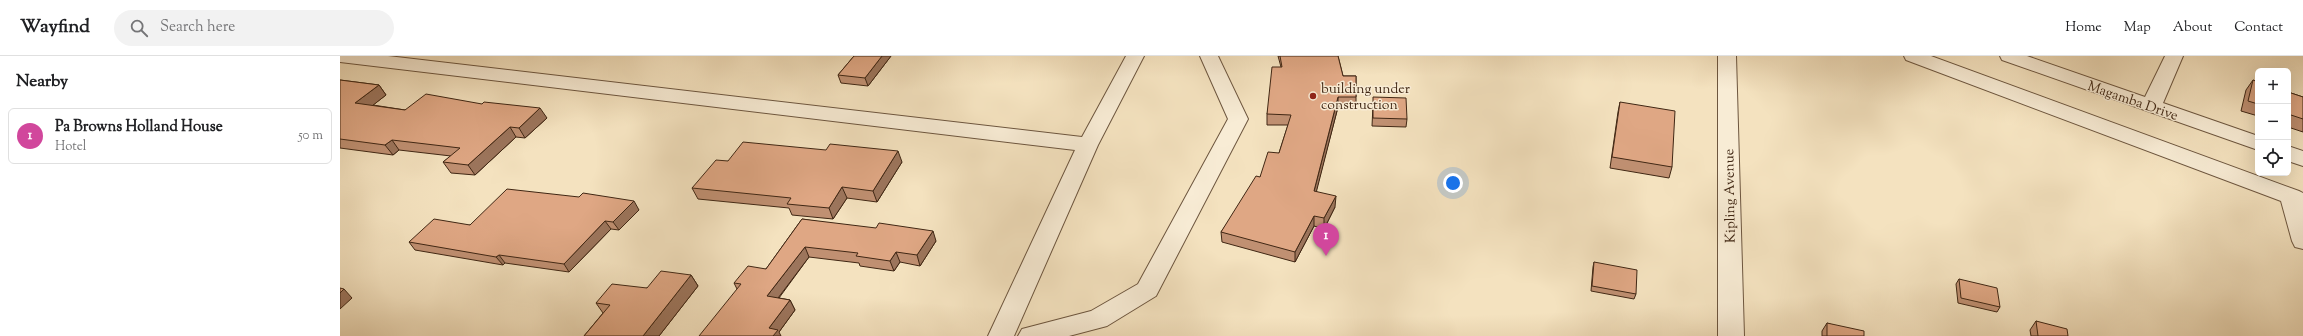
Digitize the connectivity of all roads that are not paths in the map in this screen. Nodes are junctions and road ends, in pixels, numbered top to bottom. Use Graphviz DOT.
graph roads {
  1 [pos="340,56"];
  2 [pos="1135,56"];
  3 [pos="1209,56"];
  4 [pos="1727,56"];
  5 [pos="1913,56"];
  6 [pos="2009,56"];
  7 [pos="2174,56"];
  8 [pos="2152,106"];
  9 [pos="2255,142"];
  10 [pos="1088,145"];
  11 [pos="2291,155"];
  12 [pos="2303,159"];
  13 [pos="2297,198"];
  14 [pos="2303,241"];
  15 [pos="1001,336"];
  16 [pos="1031,336"];
  17 [pos="1731,336"];
  1 -- 10 [label="street"];
  2 -- 10 [label="street"];
  3 -- 16 [label="street"];
  4 -- 17 [label="street, Kipling Avenue"];
  5 -- 13 [label="street"];
  6 -- 8 [label="street, Magamba Drive"];
  7 -- 8 [label="street"];
  8 -- 9 [label="street, Magamba Drive"];
  10 -- 15 [label="street"];
  11 -- 12 [label="street"];
  13 -- 14 [label="street"];
}
